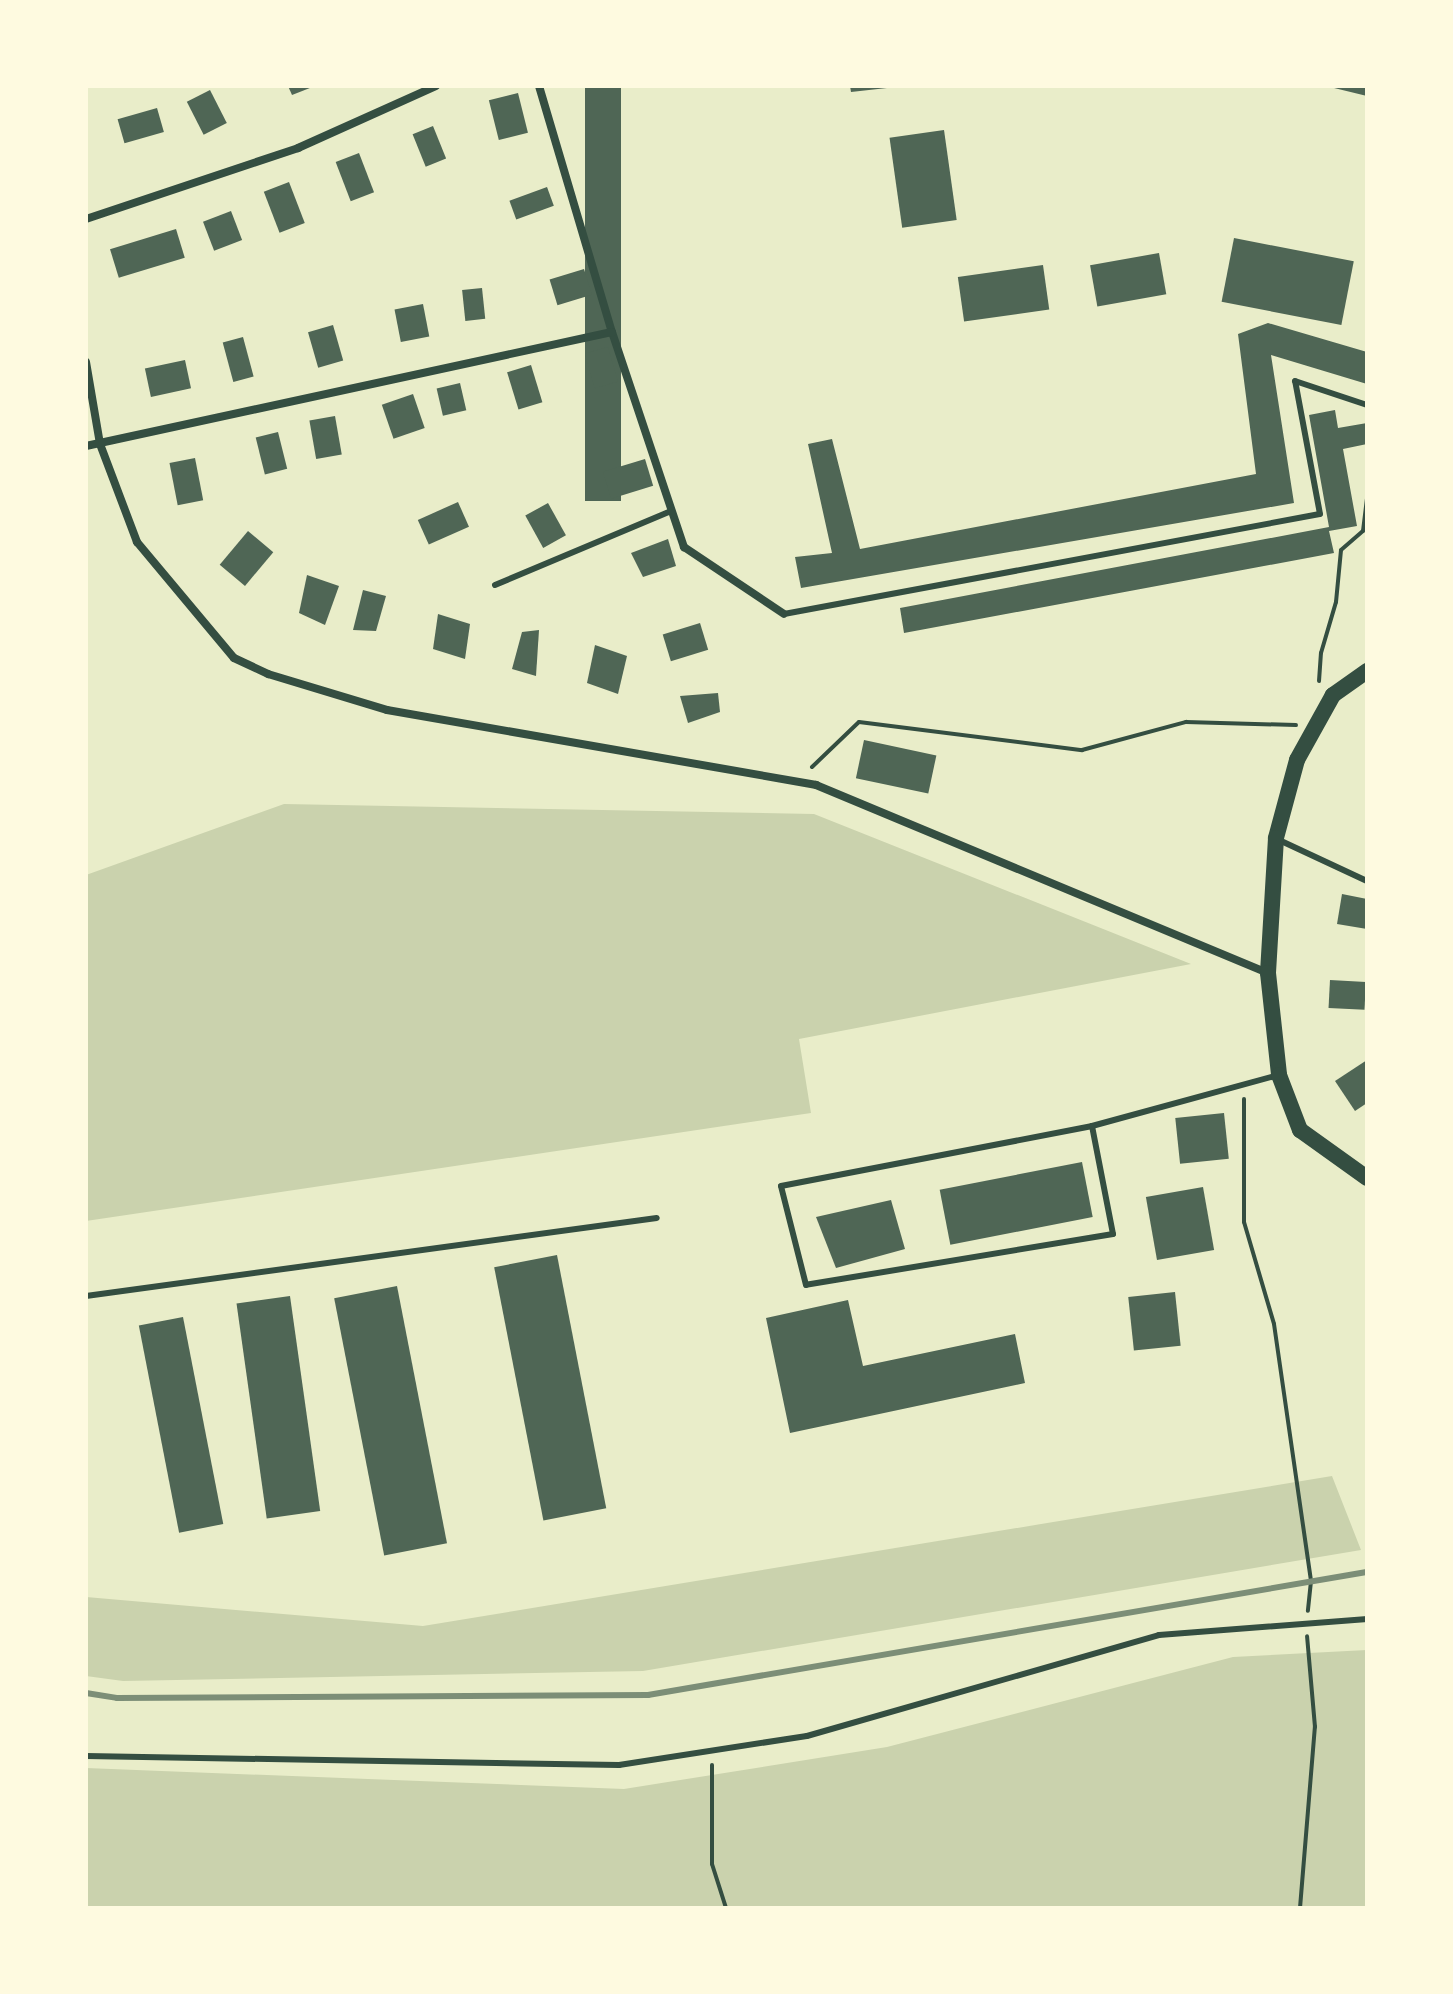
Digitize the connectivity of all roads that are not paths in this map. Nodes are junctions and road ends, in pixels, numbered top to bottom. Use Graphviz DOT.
graph roads {
  1 [pos="436,86"];
  2 [pos="539,86"];
  3 [pos="86,219"];
  4 [pos="612,332"];
  5 [pos="86,362"];
  6 [pos="1367,405"];
  7 [pos="100,444"];
  8 [pos="86,446"];
  9 [pos="671,511"];
  10 [pos="495,585"];
  11 [pos="784,614"];
  12 [pos="1367,671"];
  13 [pos="1276,838"];
  14 [pos="1367,881"];
  15 [pos="1268,973"];
  16 [pos="1279,1075"];
  17 [pos="1092,1126"];
  18 [pos="1367,1178"];
  19 [pos="657,1218"];
  20 [pos="86,1296"];
  21 [pos="1367,1619"];
  22 [pos="86,1756"];
  1 -- 3 [label="street"];
  2 -- 4 [label="street"];
  4 -- 7 [label="street"];
  4 -- 9 [label="street"];
  5 -- 7 [label="street"];
  6 -- 11 [label="lane"];
  7 -- 8 [label="street"];
  7 -- 15 [label="street"];
  9 -- 10 [label="lane"];
  9 -- 11 [label="street"];
  12 -- 13 [label="main road"];
  13 -- 14 [label="lane"];
  13 -- 15 [label="main road"];
  15 -- 16 [label="main road"];
  16 -- 17 [label="lane"];
  16 -- 18 [label="main road"];
  17 -- 17 [label="lane"];
  19 -- 20 [label="lane"];
  21 -- 22 [label="lane"];
}
